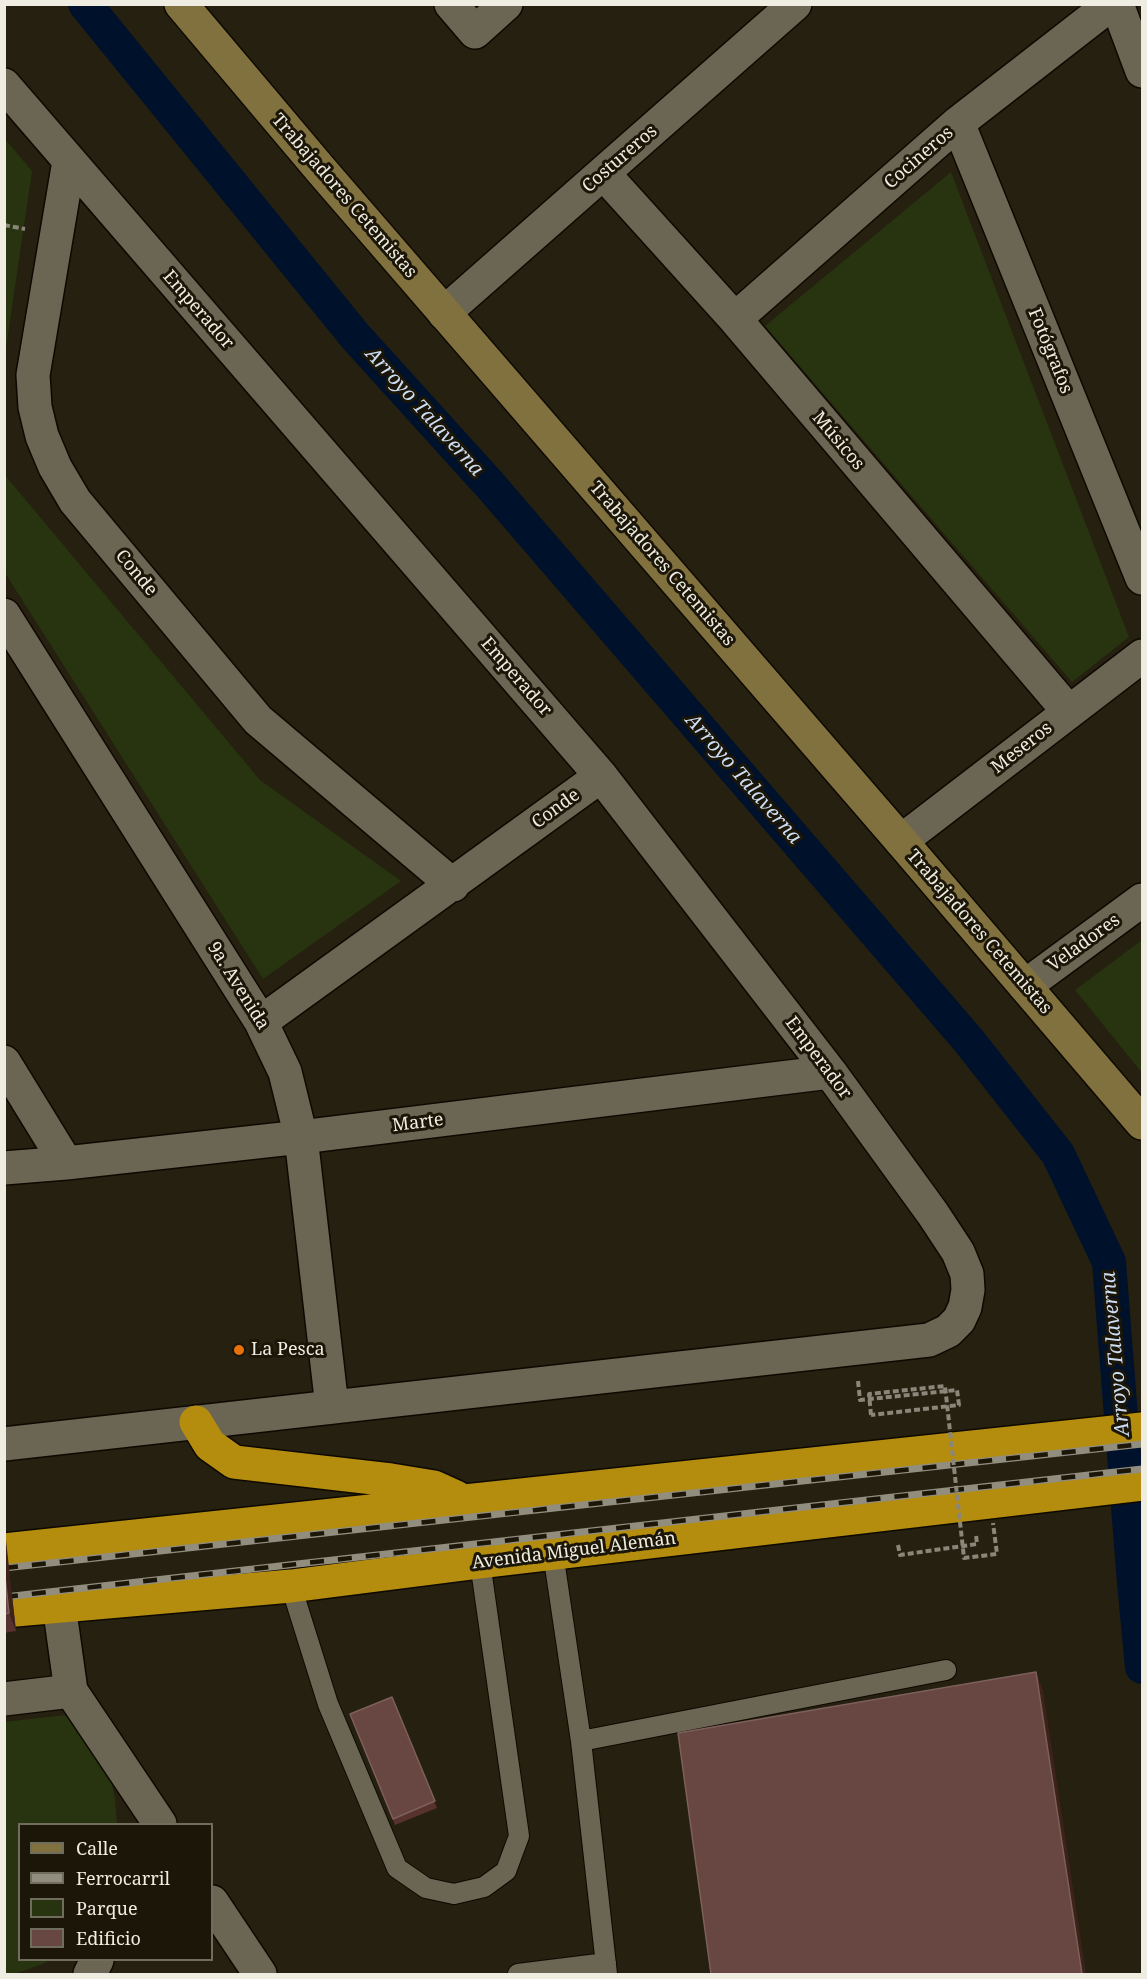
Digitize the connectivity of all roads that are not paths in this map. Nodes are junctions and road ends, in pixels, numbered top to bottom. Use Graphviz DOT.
graph roads {
  1 [pos="181,4"];
  2 [pos="451,4"];
  3 [pos="506,4"];
  4 [pos="795,4"];
  5 [pos="1111,4"];
  6 [pos="1117,4"];
  7 [pos="1143,71"];
  8 [pos="4,85"];
  9 [pos="958,123"];
  10 [pos="69,161"];
  11 [pos="604,174"];
  12 [pos="444,313"];
  13 [pos="735,320"];
  14 [pos="1143,578"];
  15 [pos="4,615"];
  16 [pos="1143,656"];
  17 [pos="1069,712"];
  18 [pos="601,776"];
  19 [pos="901,841"];
  20 [pos="453,885"];
  21 [pos="1143,900"];
  22 [pos="1025,986"];
  23 [pos="261,1022"];
  24 [pos="4,1062"];
  25 [pos="830,1072"];
  26 [pos="1143,1123"];
  27 [pos="301,1137"];
  28 [pos="66,1163"];
  29 [pos="4,1168"];
  30 [pos="332,1407"];
  31 [pos="196,1422"];
  32 [pos="1143,1429"];
  33 [pos="4,1444"];
  34 [pos="1143,1484"];
  35 [pos="466,1501"];
  36 [pos="4,1550"];
  37 [pos="553,1553"];
  38 [pos="480,1562"];
  39 [pos="291,1586"];
  40 [pos="59,1605"];
  41 [pos="4,1611"];
  42 [pos="946,1670"];
  43 [pos="71,1691"];
  44 [pos="4,1699"];
  45 [pos="582,1741"];
  46 [pos="121,1765"];
  47 [pos="132,1823"];
  48 [pos="159,1823"];
  49 [pos="213,1904"];
  50 [pos="606,1968"];
  51 [pos="260,1974"];
  52 [pos="518,1974"];
  1 -- 12 [label="street, Trabajadores Cetemistas"];
  2 -- 3 [label="street"];
  4 -- 11 [label="street, Costureros"];
  5 -- 9 [label="street, Cocineros"];
  6 -- 7 [label="street"];
  8 -- 10 [label="street, Emperador"];
  9 -- 13 [label="street, Cocineros"];
  9 -- 14 [label="street, Fotógrafos"];
  10 -- 18 [label="street, Emperador"];
  10 -- 20 [label="street, Conde"];
  11 -- 12 [label="street, Costureros"];
  11 -- 13 [label="street, Músicos"];
  12 -- 19 [label="street, Trabajadores Cetemistas"];
  13 -- 17 [label="street, Músicos"];
  15 -- 23 [label="street, 9a. Avenida"];
  16 -- 17 [label="street, Meseros"];
  17 -- 19 [label="street, Meseros"];
  18 -- 20 [label="street, Conde"];
  18 -- 25 [label="street, Emperador"];
  19 -- 22 [label="street, Trabajadores Cetemistas"];
  20 -- 23 [label="street, Conde"];
  21 -- 22 [label="street, Veladores"];
  22 -- 26 [label="street, Trabajadores Cetemistas"];
  23 -- 27 [label="street, 9a. Avenida"];
  24 -- 28 [label="street"];
  25 -- 27 [label="street, Marte"];
  25 -- 30 [label="street, Emperador"];
  27 -- 28 [label="street, Marte"];
  27 -- 30 [label="street, 9a. Avenida"];
  28 -- 29 [label="street, Marte"];
  30 -- 31 [label="street"];
  31 -- 33 [label="street"];
  31 -- 35 [label="highway"];
  32 -- 35 [label="highway"];
  34 -- 37 [label="highway, Avenida Miguel Alemán"];
  35 -- 36 [label="highway"];
  37 -- 38 [label="highway, Avenida Miguel Alemán"];
  37 -- 45 [label="lane"];
  38 -- 39 [label="highway, Avenida Miguel Alemán"];
  38 -- 39 [label="lane"];
  39 -- 40 [label="highway, Avenida Miguel Alemán"];
  40 -- 41 [label="highway, Avenida Miguel Alemán"];
  40 -- 43 [label="street"];
  42 -- 45 [label="lane"];
  43 -- 44 [label="street"];
  43 -- 46 [label="street"];
  45 -- 50 [label="lane"];
  46 -- 47 [label="street"];
  46 -- 48 [label="street"];
  49 -- 51 [label="street"];
  50 -- 52 [label="lane"];
}
